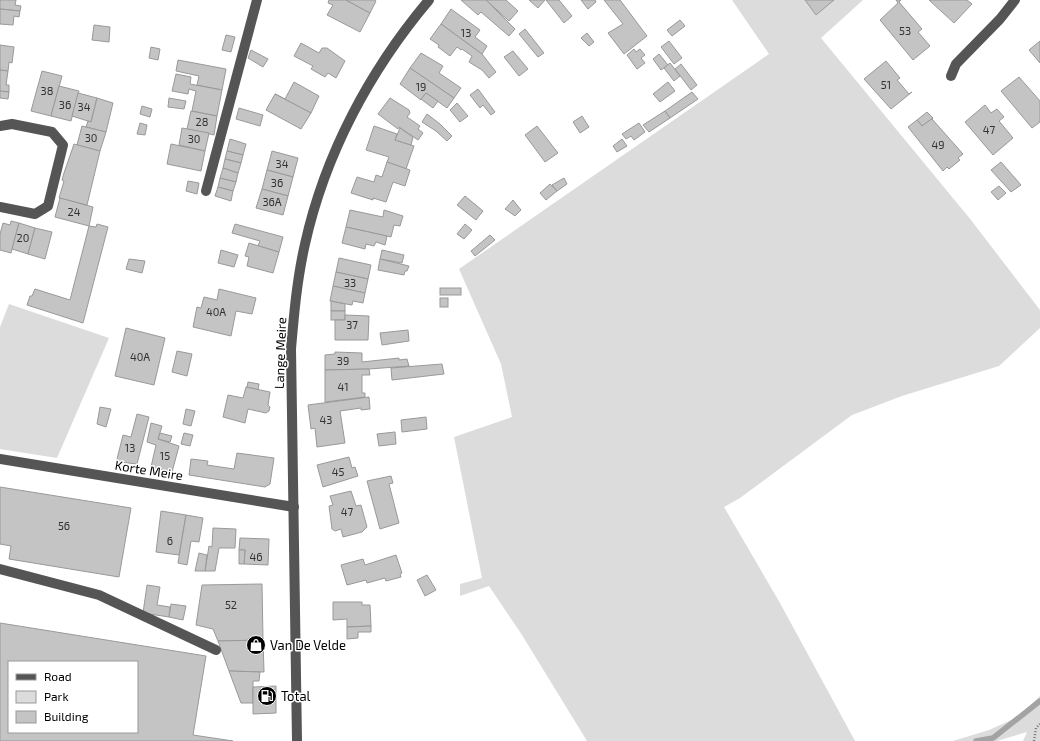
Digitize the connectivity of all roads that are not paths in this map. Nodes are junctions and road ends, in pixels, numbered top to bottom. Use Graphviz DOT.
graph roads {
  1 [pos="257,0"];
  2 [pos="430,0"];
  3 [pos="1015,0"];
  4 [pos="951,76"];
  5 [pos="0,126"];
  6 [pos="206,190"];
  7 [pos="0,207"];
  8 [pos="0,459"];
  9 [pos="294,507"];
  10 [pos="0,569"];
  11 [pos="216,650"];
  12 [pos="297,741"];
  1 -- 6 [label="street"];
  2 -- 9 [label="street, Lange Meire"];
  3 -- 4 [label="street"];
  5 -- 7 [label="street"];
  8 -- 9 [label="street, Korte Meire"];
  9 -- 12 [label="street, Lange Meire"];
  10 -- 11 [label="street"];
}
